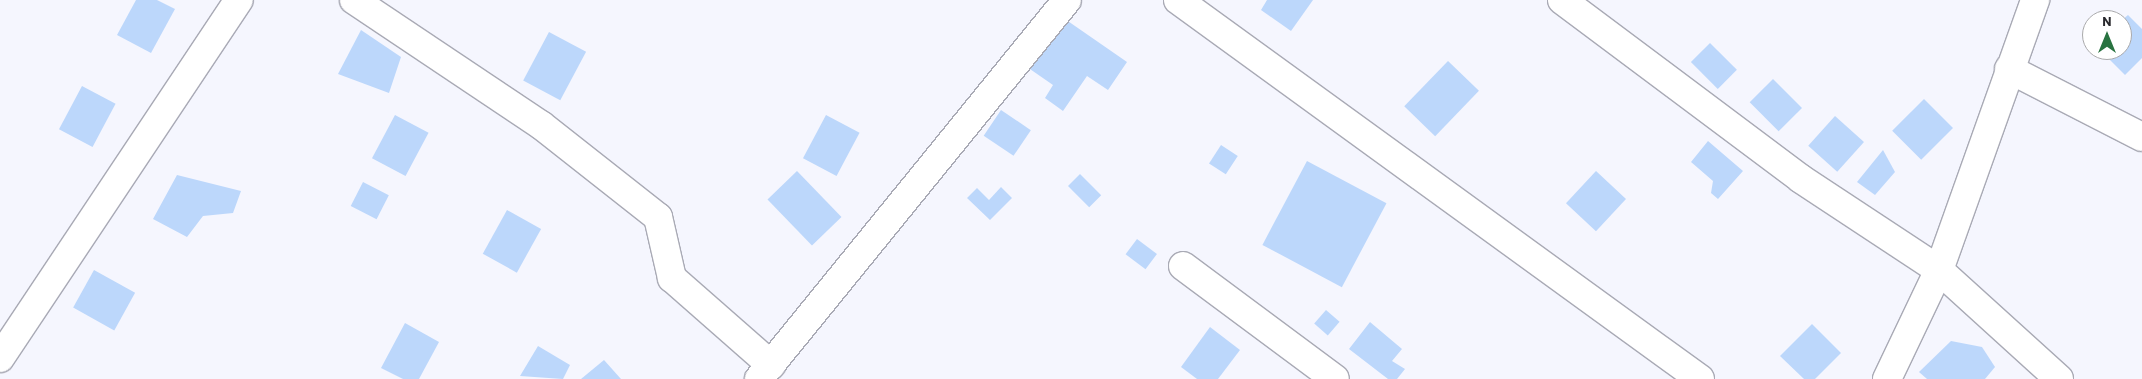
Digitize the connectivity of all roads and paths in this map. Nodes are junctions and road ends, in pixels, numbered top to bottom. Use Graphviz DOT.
graph roads {
  1 [pos="239,0"];
  2 [pos="354,0"];
  3 [pos="1067,0"];
  4 [pos="1178,0"];
  5 [pos="1562,0"];
  6 [pos="2035,0"];
  7 [pos="2009,69"];
  8 [pos="2142,137"];
  9 [pos="1183,266"];
  10 [pos="1939,270"];
  11 [pos="0,358"];
  12 [pos="765,372"];
  13 [pos="1335,379"];
  14 [pos="1700,379"];
  15 [pos="1887,379"];
  16 [pos="2059,379"];
  1 -- 11 [label="street"];
  2 -- 12 [label="street"];
  3 -- 12 [label="street"];
  4 -- 14 [label="street"];
  5 -- 10 [label="street"];
  6 -- 7 [label="street"];
  7 -- 8 [label="street"];
  7 -- 10 [label="street"];
  9 -- 13 [label="street"];
  10 -- 15 [label="street"];
  10 -- 16 [label="street"];
}
